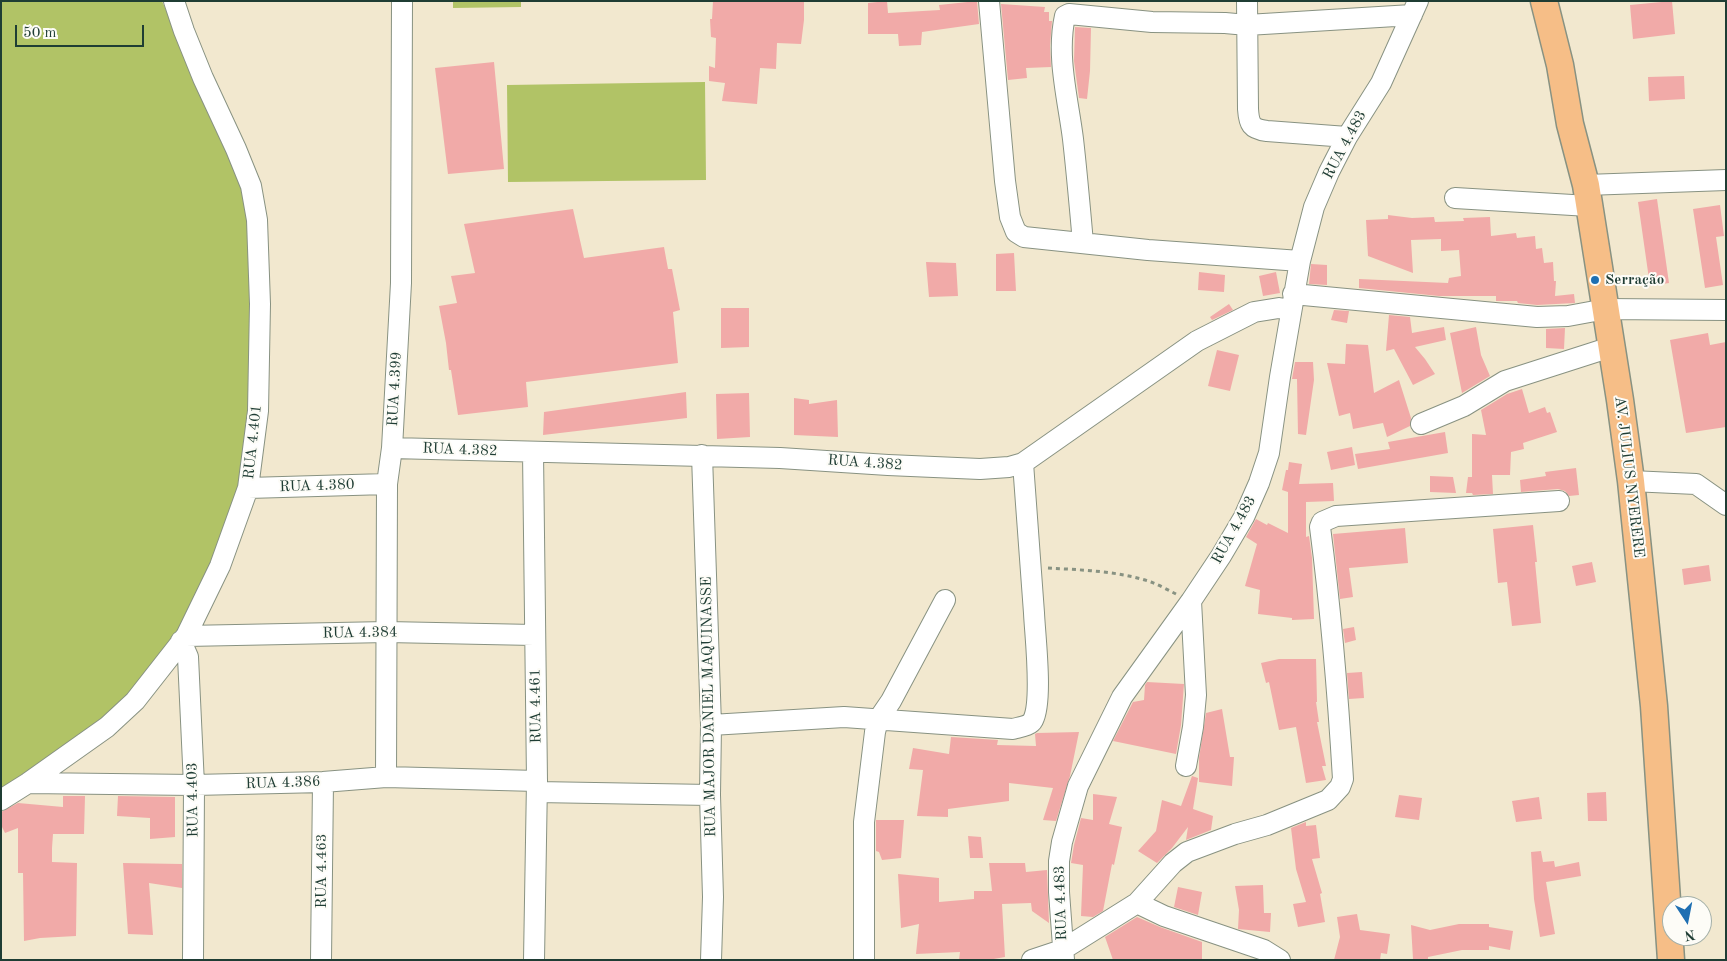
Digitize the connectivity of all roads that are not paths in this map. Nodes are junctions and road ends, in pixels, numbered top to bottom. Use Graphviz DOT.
graph roads {
  1 [pos="174,1"];
  2 [pos="402,1"];
  3 [pos="989,1"];
  4 [pos="1247,1"];
  5 [pos="1544,1"];
  6 [pos="1415,8"];
  7 [pos="1247,25"];
  8 [pos="1347,137"];
  9 [pos="1726,180"];
  10 [pos="1588,195"];
  11 [pos="1455,198"];
  12 [pos="1083,243"];
  13 [pos="1300,261"];
  14 [pos="1292,302"];
  15 [pos="1606,309"];
  16 [pos="1726,310"];
  17 [pos="1610,347"];
  18 [pos="1422,424"];
  19 [pos="392,448"];
  20 [pos="533,452"];
  21 [pos="702,455"];
  22 [pos="1024,463"];
  23 [pos="1631,481"];
  24 [pos="387,484"];
  25 [pos="248,488"];
  26 [pos="1558,500"];
  27 [pos="1726,505"];
  28 [pos="945,600"];
  29 [pos="1191,601"];
  30 [pos="387,632"];
  31 [pos="534,635"];
  32 [pos="184,638"];
  33 [pos="878,720"];
  34 [pos="711,725"];
  35 [pos="1186,766"];
  36 [pos="386,777"];
  37 [pos="323,782"];
  38 [pos="28,784"];
  39 [pos="194,785"];
  40 [pos="537,787"];
  41 [pos="710,796"];
  42 [pos="1,800"];
  43 [pos="1137,903"];
  44 [pos="1063,955"];
  45 [pos="193,960"];
  46 [pos="321,960"];
  47 [pos="534,960"];
  48 [pos="711,960"];
  49 [pos="864,960"];
  50 [pos="1032,960"];
  51 [pos="1280,960"];
  52 [pos="1671,960"];
  1 -- 25 [label="street, RUA 4.401"];
  2 -- 19 [label="street, RUA 4.399"];
  3 -- 12 [label="street"];
  4 -- 7 [label="street"];
  5 -- 10 [label="main road, AV. JULIUS NYERERE"];
  6 -- 7 [label="street"];
  6 -- 8 [label="street, RUA 4.483"];
  7 -- 8 [label="street"];
  7 -- 12 [label="street"];
  8 -- 13 [label="street, RUA 4.483"];
  9 -- 10 [label="street"];
  10 -- 11 [label="street"];
  10 -- 15 [label="main road, AV. JULIUS NYERERE"];
  12 -- 13 [label="street"];
  13 -- 14 [label="street, RUA 4.483"];
  14 -- 15 [label="street, RUA 4.382"];
  14 -- 22 [label="street, RUA 4.382"];
  14 -- 29 [label="street, RUA 4.483"];
  15 -- 16 [label="street, RUA 4.382"];
  15 -- 17 [label="main road, AV. JULIUS NYERERE"];
  17 -- 18 [label="street"];
  17 -- 23 [label="main road, AV. JULIUS NYERERE"];
  19 -- 20 [label="street, RUA 4.382"];
  19 -- 24 [label="street, RUA 4.399"];
  20 -- 21 [label="street, RUA 4.382"];
  20 -- 31 [label="street, RUA 4.461"];
  21 -- 22 [label="street, RUA 4.382"];
  21 -- 34 [label="street, RUA MAJOR DANIEL MAQUINASSE"];
  22 -- 33 [label="street"];
  23 -- 27 [label="street"];
  23 -- 52 [label="main road, AV. JULIUS NYERERE"];
  24 -- 25 [label="street, RUA 4.380"];
  24 -- 30 [label="street, RUA 4.399"];
  25 -- 32 [label="street, RUA 4.401"];
  26 -- 43 [label="street"];
  28 -- 33 [label="street"];
  29 -- 35 [label="street"];
  29 -- 44 [label="street, RUA 4.483"];
  30 -- 31 [label="street, RUA 4.384"];
  30 -- 32 [label="street, RUA 4.384"];
  30 -- 36 [label="street, RUA 4.399"];
  31 -- 40 [label="street, RUA 4.461"];
  32 -- 38 [label="street, RUA 4.401"];
  32 -- 39 [label="street, RUA 4.403"];
  33 -- 34 [label="street"];
  33 -- 49 [label="street"];
  34 -- 41 [label="street, RUA MAJOR DANIEL MAQUINASSE"];
  36 -- 37 [label="street, RUA 4.386"];
  36 -- 40 [label="street, RUA 4.386"];
  37 -- 39 [label="street, RUA 4.386"];
  37 -- 46 [label="street, RUA 4.463"];
  38 -- 39 [label="street, RUA 4.386"];
  38 -- 42 [label="street, RUA 4.401"];
  39 -- 45 [label="street, RUA 4.403"];
  40 -- 41 [label="street, RUA 4.386"];
  40 -- 47 [label="street, RUA 4.461"];
  41 -- 48 [label="street, RUA MAJOR DANIEL MAQUINASSE"];
  43 -- 44 [label="street"];
  43 -- 51 [label="street"];
  44 -- 50 [label="street"];
}
